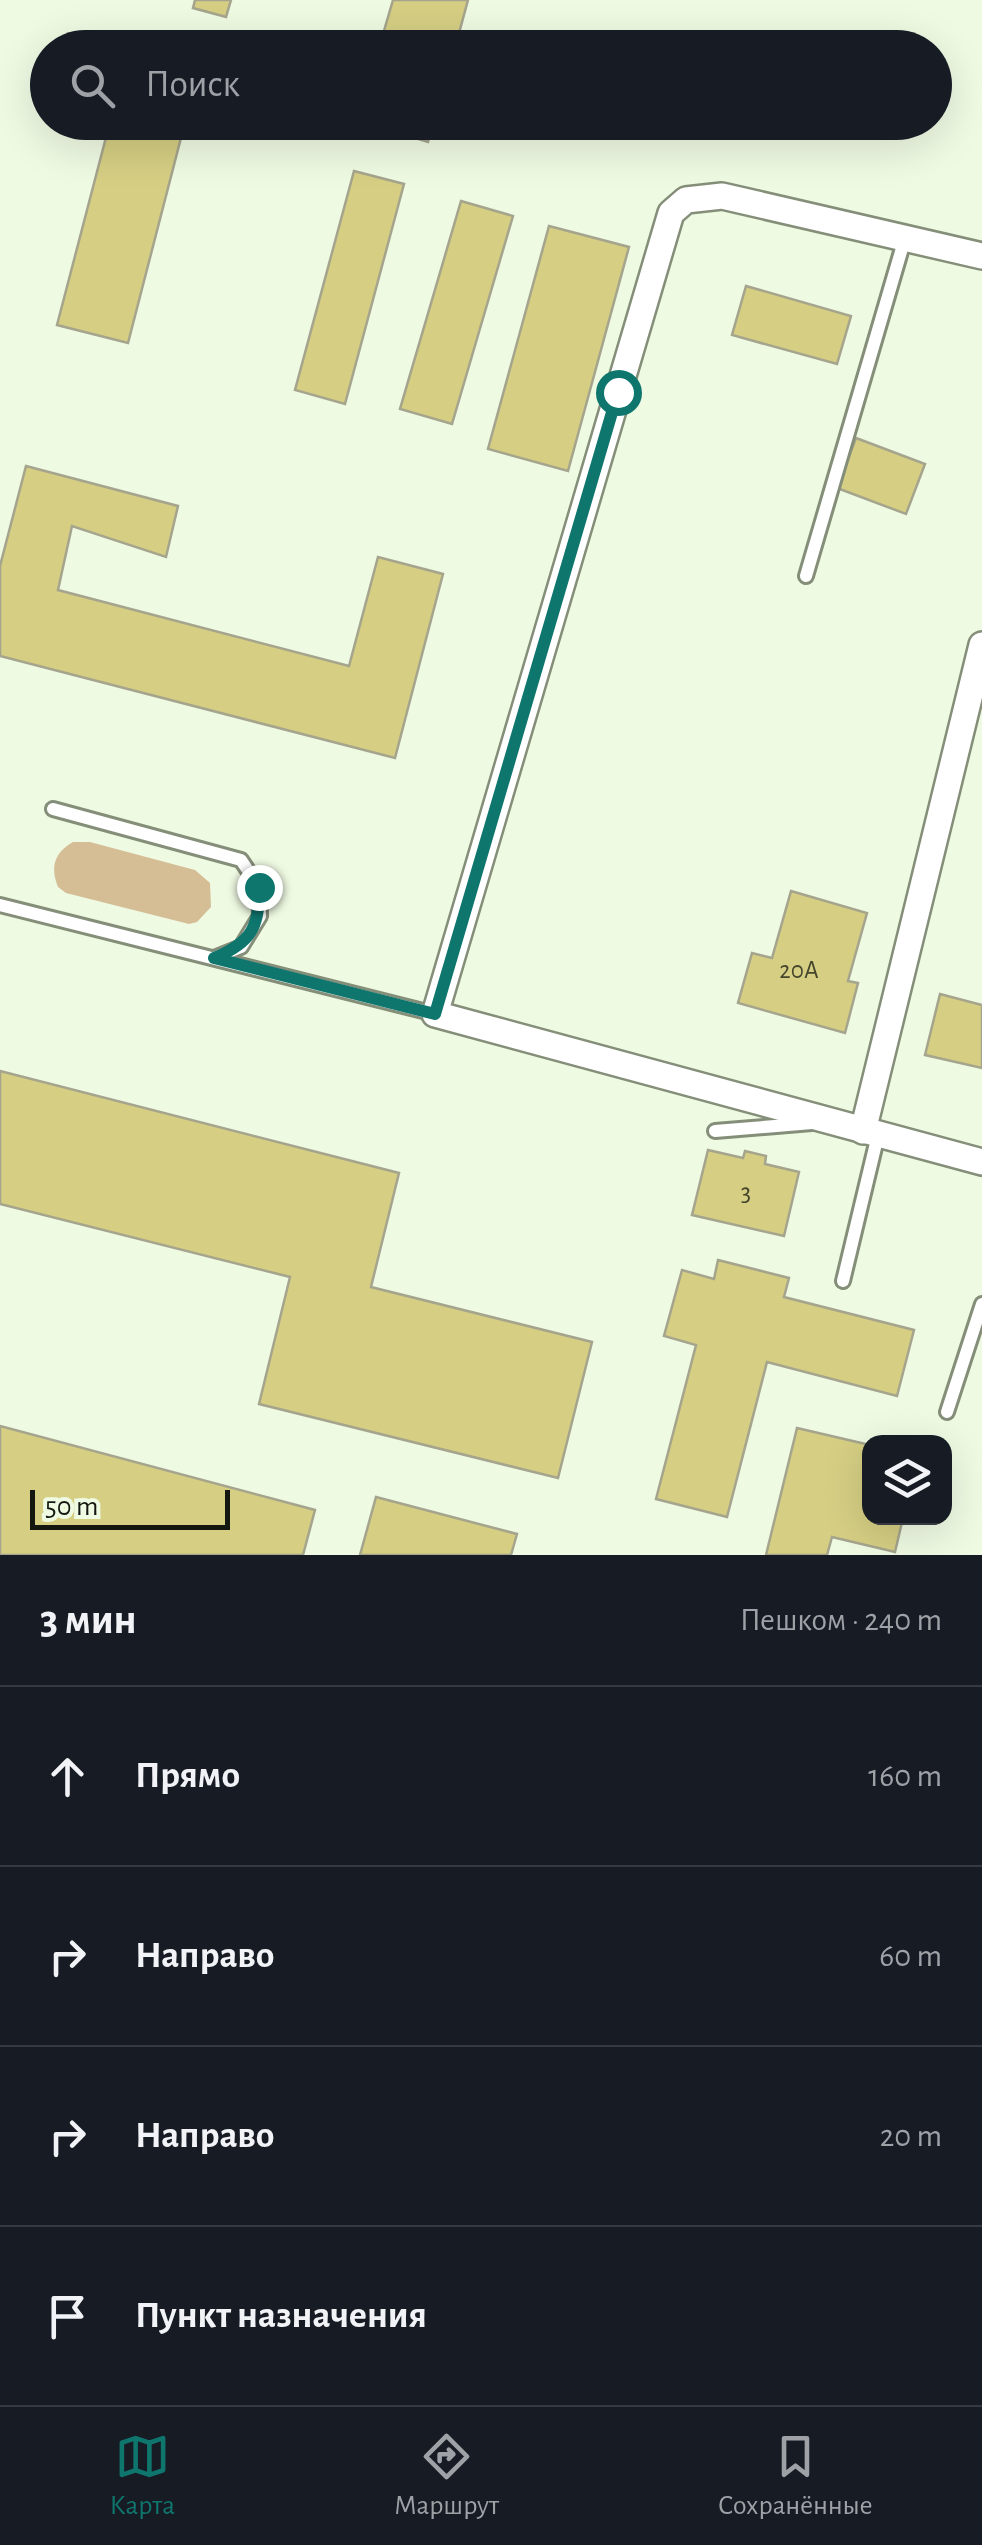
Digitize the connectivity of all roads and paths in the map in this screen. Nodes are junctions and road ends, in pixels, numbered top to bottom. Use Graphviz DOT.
graph roads {
  1 [pos="905,238"];
  2 [pos="982,256"];
  3 [pos="806,576"];
  4 [pos="982,645"];
  5 [pos="53,809"];
  6 [pos="0,905"];
  7 [pos="214,958"];
  8 [pos="435,1014"];
  9 [pos="830,1122"];
  10 [pos="715,1131"];
  11 [pos="871,1133"];
  12 [pos="982,1162"];
  13 [pos="843,1281"];
  14 [pos="982,1304"];
  15 [pos="947,1412"];
  1 -- 2 [label="street"];
  1 -- 3 [label="lane"];
  1 -- 8 [label="street"];
  4 -- 11 [label="street"];
  5 -- 7 [label="lane"];
  6 -- 7 [label="lane"];
  7 -- 8 [label="lane"];
  8 -- 9 [label="street"];
  9 -- 10 [label="lane"];
  9 -- 11 [label="street"];
  11 -- 12 [label="street"];
  11 -- 13 [label="lane"];
  14 -- 15 [label="lane"];
}
